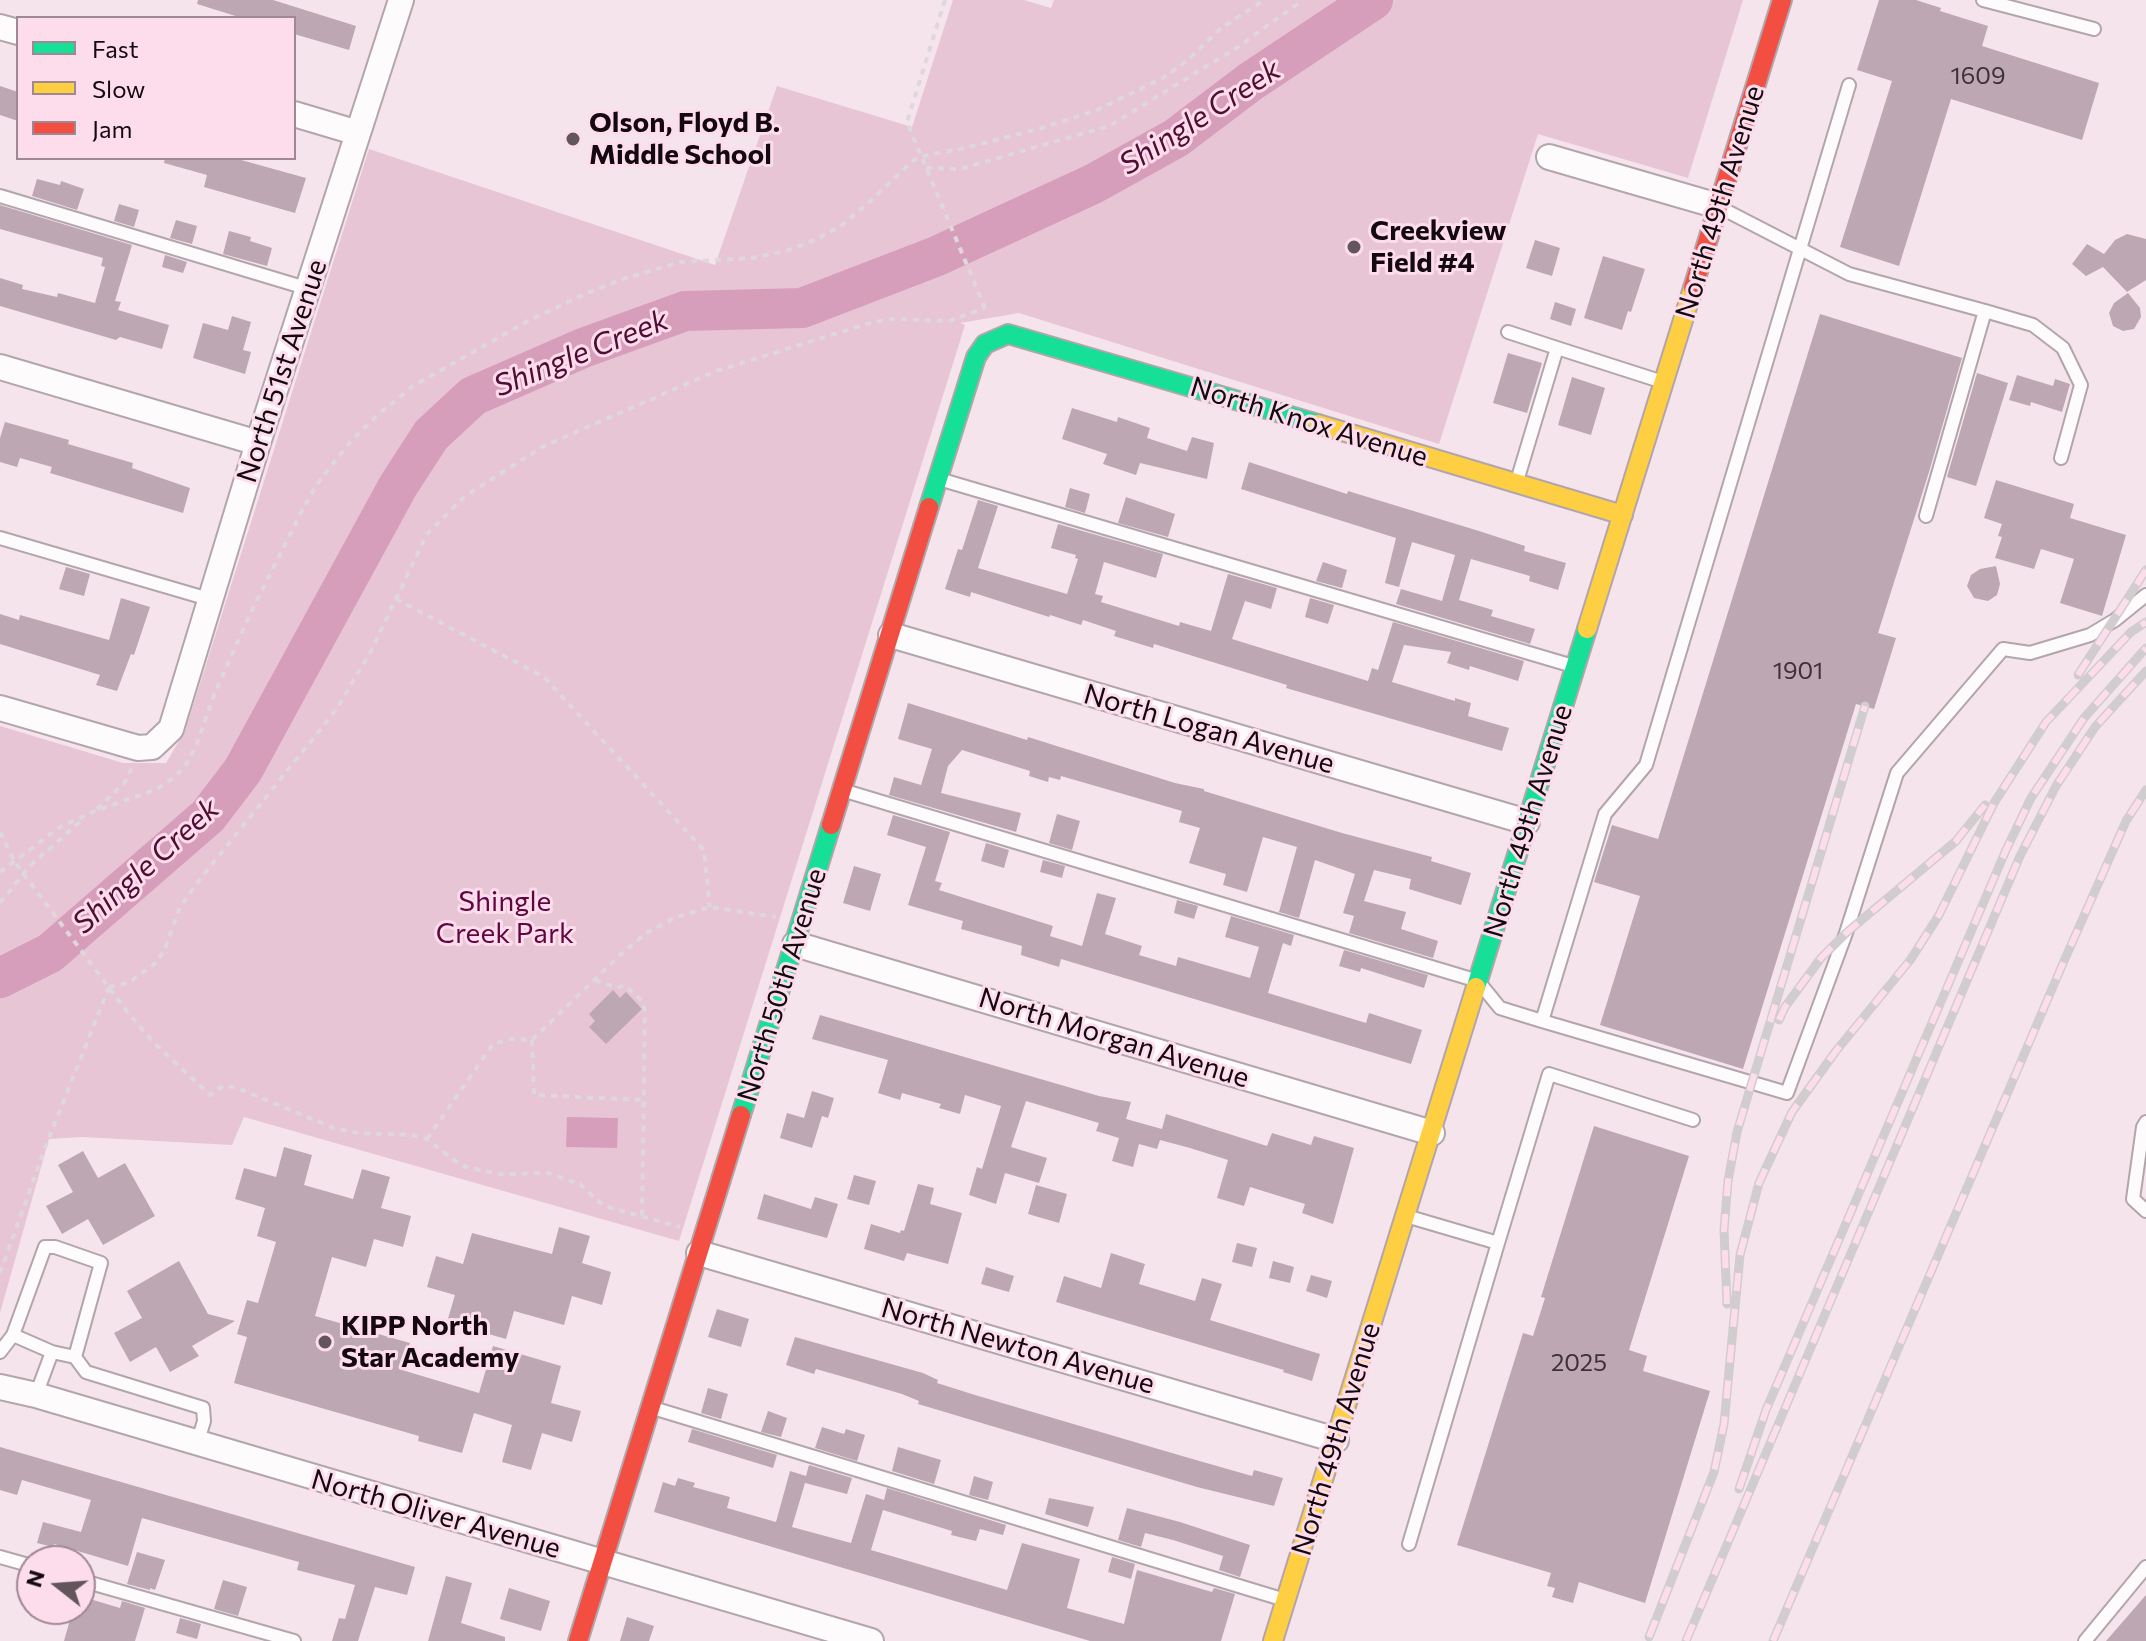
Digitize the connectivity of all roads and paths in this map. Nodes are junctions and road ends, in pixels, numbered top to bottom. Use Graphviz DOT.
graph roads {
  1 [pos="401,0"];
  2 [pos="945,0"];
  3 [pos="1264,0"];
  4 [pos="1303,0"];
  5 [pos="1782,0"];
  6 [pos="1983,0"];
  7 [pos="2094,29"];
  8 [pos="1849,85"];
  9 [pos="296,115"];
  10 [pos="358,133"];
  11 [pos="1549,157"];
  12 [pos="922,158"];
  13 [pos="926,168"];
  14 [pos="0,196"];
  15 [pos="1718,206"];
  16 [pos="1801,247"];
  17 [pos="309,289"];
  18 [pos="984,305"];
  19 [pos="1985,311"];
  20 [pos="989,318"];
  21 [pos="1508,332"];
  22 [pos="996,337"];
  23 [pos="1557,348"];
  24 [pos="0,367"];
  25 [pos="1663,382"];
  26 [pos="258,443"];
  27 [pos="2061,458"];
  28 [pos="939,479"];
  29 [pos="1516,484"];
  30 [pos="1623,515"];
  31 [pos="1926,516"];
  32 [pos="0,538"];
  33 [pos="2146,595"];
  34 [pos="396,599"];
  35 [pos="212,600"];
  36 [pos="891,635"];
  37 [pos="1576,667"];
  38 [pos="0,708"];
  39 [pos="130,773"];
  40 [pos="842,790"];
  41 [pos="95,811"];
  42 [pos="85,818"];
  43 [pos="1527,822"];
  44 [pos="0,832"];
  45 [pos="14,861"];
  46 [pos="0,872"];
  47 [pos="23,873"];
  48 [pos="0,903"];
  49 [pos="710,907"];
  50 [pos="798,934"];
  51 [pos="595,979"];
  52 [pos="1478,981"];
  53 [pos="109,987"];
  54 [pos="1542,1021"];
  55 [pos="532,1040"];
  56 [pos="644,1100"];
  57 [pos="1693,1120"];
  58 [pos="2146,1122"];
  59 [pos="1432,1133"];
  60 [pos="427,1139"];
  61 [pos="2146,1211"];
  62 [pos="642,1216"];
  63 [pos="1406,1216"];
  64 [pos="1498,1243"];
  65 [pos="702,1244"];
  66 [pos="0,1273"];
  67 [pos="13,1335"];
  68 [pos="0,1352"];
  69 [pos="52,1352"];
  70 [pos="75,1357"];
  71 [pos="0,1387"];
  72 [pos="36,1395"];
  73 [pos="651,1408"];
  74 [pos="1336,1440"];
  75 [pos="197,1444"];
  76 [pos="1409,1544"];
  77 [pos="603,1562"];
  78 [pos="2146,1567"];
  79 [pos="96,1585"];
  80 [pos="1285,1600"];
  81 [pos="294,1641"];
  82 [pos="578,1641"];
  83 [pos="871,1641"];
  84 [pos="1273,1641"];
  85 [pos="2085,1641"];
  1 -- 10 [label="street, North 51st Avenue"];
  2 -- 12 [label="path"];
  3 -- 12 [label="path"];
  4 -- 13 [label="path"];
  5 -- 15 [label="street, North 49th Avenue"];
  6 -- 7 [label="lane"];
  8 -- 16 [label="lane"];
  9 -- 10 [label="street"];
  10 -- 17 [label="street, North 51st Avenue"];
  11 -- 15 [label="street"];
  12 -- 13 [label="path"];
  12 -- 41 [label="path"];
  13 -- 18 [label="path"];
  14 -- 17 [label="lane"];
  15 -- 16 [label="lane"];
  15 -- 25 [label="street, North 49th Avenue"];
  16 -- 19 [label="lane"];
  16 -- 54 [label="lane"];
  17 -- 26 [label="street, North 51st Avenue"];
  18 -- 20 [label="path"];
  18 -- 34 [label="path"];
  19 -- 27 [label="lane"];
  19 -- 31 [label="lane"];
  21 -- 23 [label="lane"];
  22 -- 28 [label="street, North 50th Avenue"];
  22 -- 29 [label="street, North Knox Avenue"];
  23 -- 25 [label="lane"];
  23 -- 29 [label="lane"];
  24 -- 26 [label="street"];
  25 -- 30 [label="street, North 49th Avenue"];
  26 -- 35 [label="street, North 51st Avenue"];
  28 -- 36 [label="street, North 50th Avenue"];
  28 -- 37 [label="lane"];
  29 -- 30 [label="street, North Knox Avenue"];
  30 -- 37 [label="street, North 49th Avenue"];
  32 -- 35 [label="lane"];
  33 -- 54 [label="lane"];
  34 -- 49 [label="path"];
  34 -- 53 [label="path"];
  35 -- 38 [label="street, North 51st Avenue"];
  36 -- 40 [label="street, North 50th Avenue"];
  36 -- 43 [label="street, North Logan Avenue"];
  37 -- 43 [label="street, North 49th Avenue"];
  39 -- 41 [label="path"];
  40 -- 50 [label="street, North 50th Avenue"];
  40 -- 52 [label="lane"];
  41 -- 42 [label="path"];
  42 -- 45 [label="path"];
  42 -- 47 [label="path"];
  43 -- 52 [label="street, North 49th Avenue"];
  44 -- 45 [label="path"];
  45 -- 46 [label="path"];
  45 -- 47 [label="path"];
  47 -- 48 [label="path"];
  47 -- 53 [label="path"];
  49 -- 50 [label="path"];
  49 -- 51 [label="path"];
  50 -- 59 [label="street, North Morgan Avenue"];
  50 -- 65 [label="street, North 50th Avenue"];
  51 -- 55 [label="path"];
  51 -- 56 [label="path"];
  52 -- 54 [label="lane"];
  52 -- 59 [label="street, North 49th Avenue"];
  53 -- 60 [label="path"];
  53 -- 66 [label="path"];
  55 -- 56 [label="path"];
  55 -- 60 [label="path"];
  56 -- 62 [label="path"];
  57 -- 64 [label="lane"];
  58 -- 61 [label="lane"];
  59 -- 63 [label="street, North 49th Avenue"];
  60 -- 62 [label="path"];
  62 -- 65 [label="path"];
  63 -- 64 [label="lane"];
  63 -- 74 [label="street, North 49th Avenue"];
  64 -- 76 [label="lane"];
  65 -- 73 [label="street, North 50th Avenue"];
  65 -- 74 [label="street, North Newton Avenue"];
  67 -- 68 [label="lane"];
  67 -- 69 [label="lane"];
  67 -- 70 [label="lane"];
  69 -- 70 [label="lane"];
  69 -- 72 [label="lane"];
  70 -- 75 [label="lane"];
  71 -- 72 [label="street, North Oliver Avenue"];
  72 -- 75 [label="street, North Oliver Avenue"];
  73 -- 77 [label="street, North 50th Avenue"];
  73 -- 80 [label="lane"];
  74 -- 80 [label="street, North 49th Avenue"];
  75 -- 77 [label="street, North Oliver Avenue"];
  77 -- 82 [label="street, North 50th Avenue"];
  77 -- 83 [label="street, North Oliver Avenue"];
  78 -- 85 [label="lane"];
  79 -- 81 [label="lane"];
  80 -- 84 [label="street, North 49th Avenue"];
}
